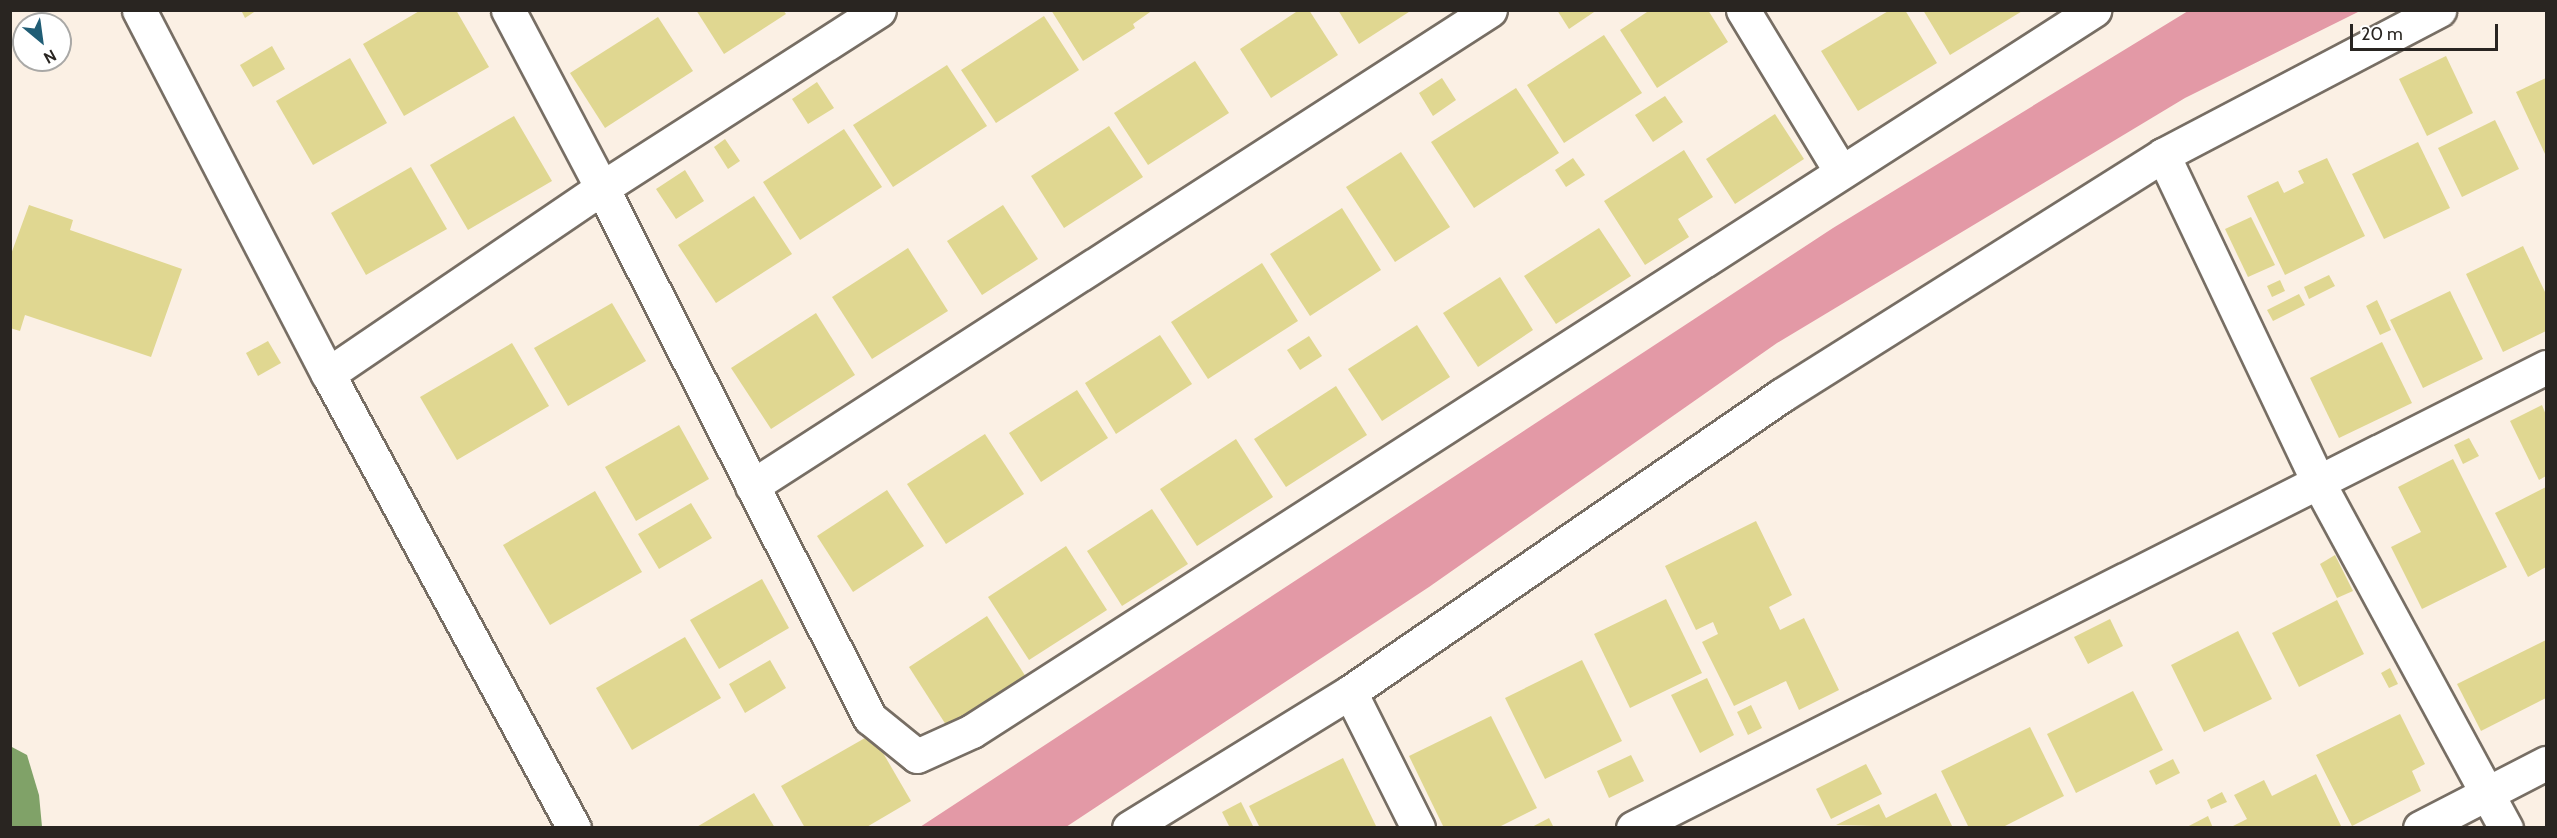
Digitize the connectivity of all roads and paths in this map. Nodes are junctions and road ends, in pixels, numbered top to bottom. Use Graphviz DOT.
graph roads {
  1 [pos="139,10"];
  2 [pos="508,10"];
  3 [pos="879,10"];
  4 [pos="1490,10"];
  5 [pos="1743,10"];
  6 [pos="2439,10"];
  7 [pos="2083,13"];
  8 [pos="2163,155"];
  9 [pos="1841,172"];
  10 [pos="602,188"];
  11 [pos="2547,367"];
  12 [pos="328,374"];
  13 [pos="2318,482"];
  14 [pos="752,486"];
  15 [pos="1350,692"];
  16 [pos="2547,764"];
  17 [pos="2488,791"];
  18 [pos="563,823"];
  19 [pos="1129,828"];
  20 [pos="1418,828"];
  21 [pos="1633,828"];
  22 [pos="2420,828"];
  23 [pos="2506,828"];
  1 -- 12 [label="street"];
  2 -- 10 [label="street"];
  3 -- 10 [label="street"];
  4 -- 14 [label="street"];
  5 -- 9 [label="street"];
  6 -- 8 [label="street"];
  7 -- 9 [label="street"];
  8 -- 13 [label="street"];
  8 -- 15 [label="street"];
  9 -- 14 [label="street"];
  10 -- 12 [label="street"];
  10 -- 14 [label="street"];
  11 -- 13 [label="street"];
  12 -- 18 [label="street"];
  13 -- 17 [label="street"];
  13 -- 21 [label="street"];
  15 -- 19 [label="street"];
  15 -- 20 [label="street"];
  16 -- 17 [label="street"];
  17 -- 22 [label="street"];
  17 -- 23 [label="street"];
}
